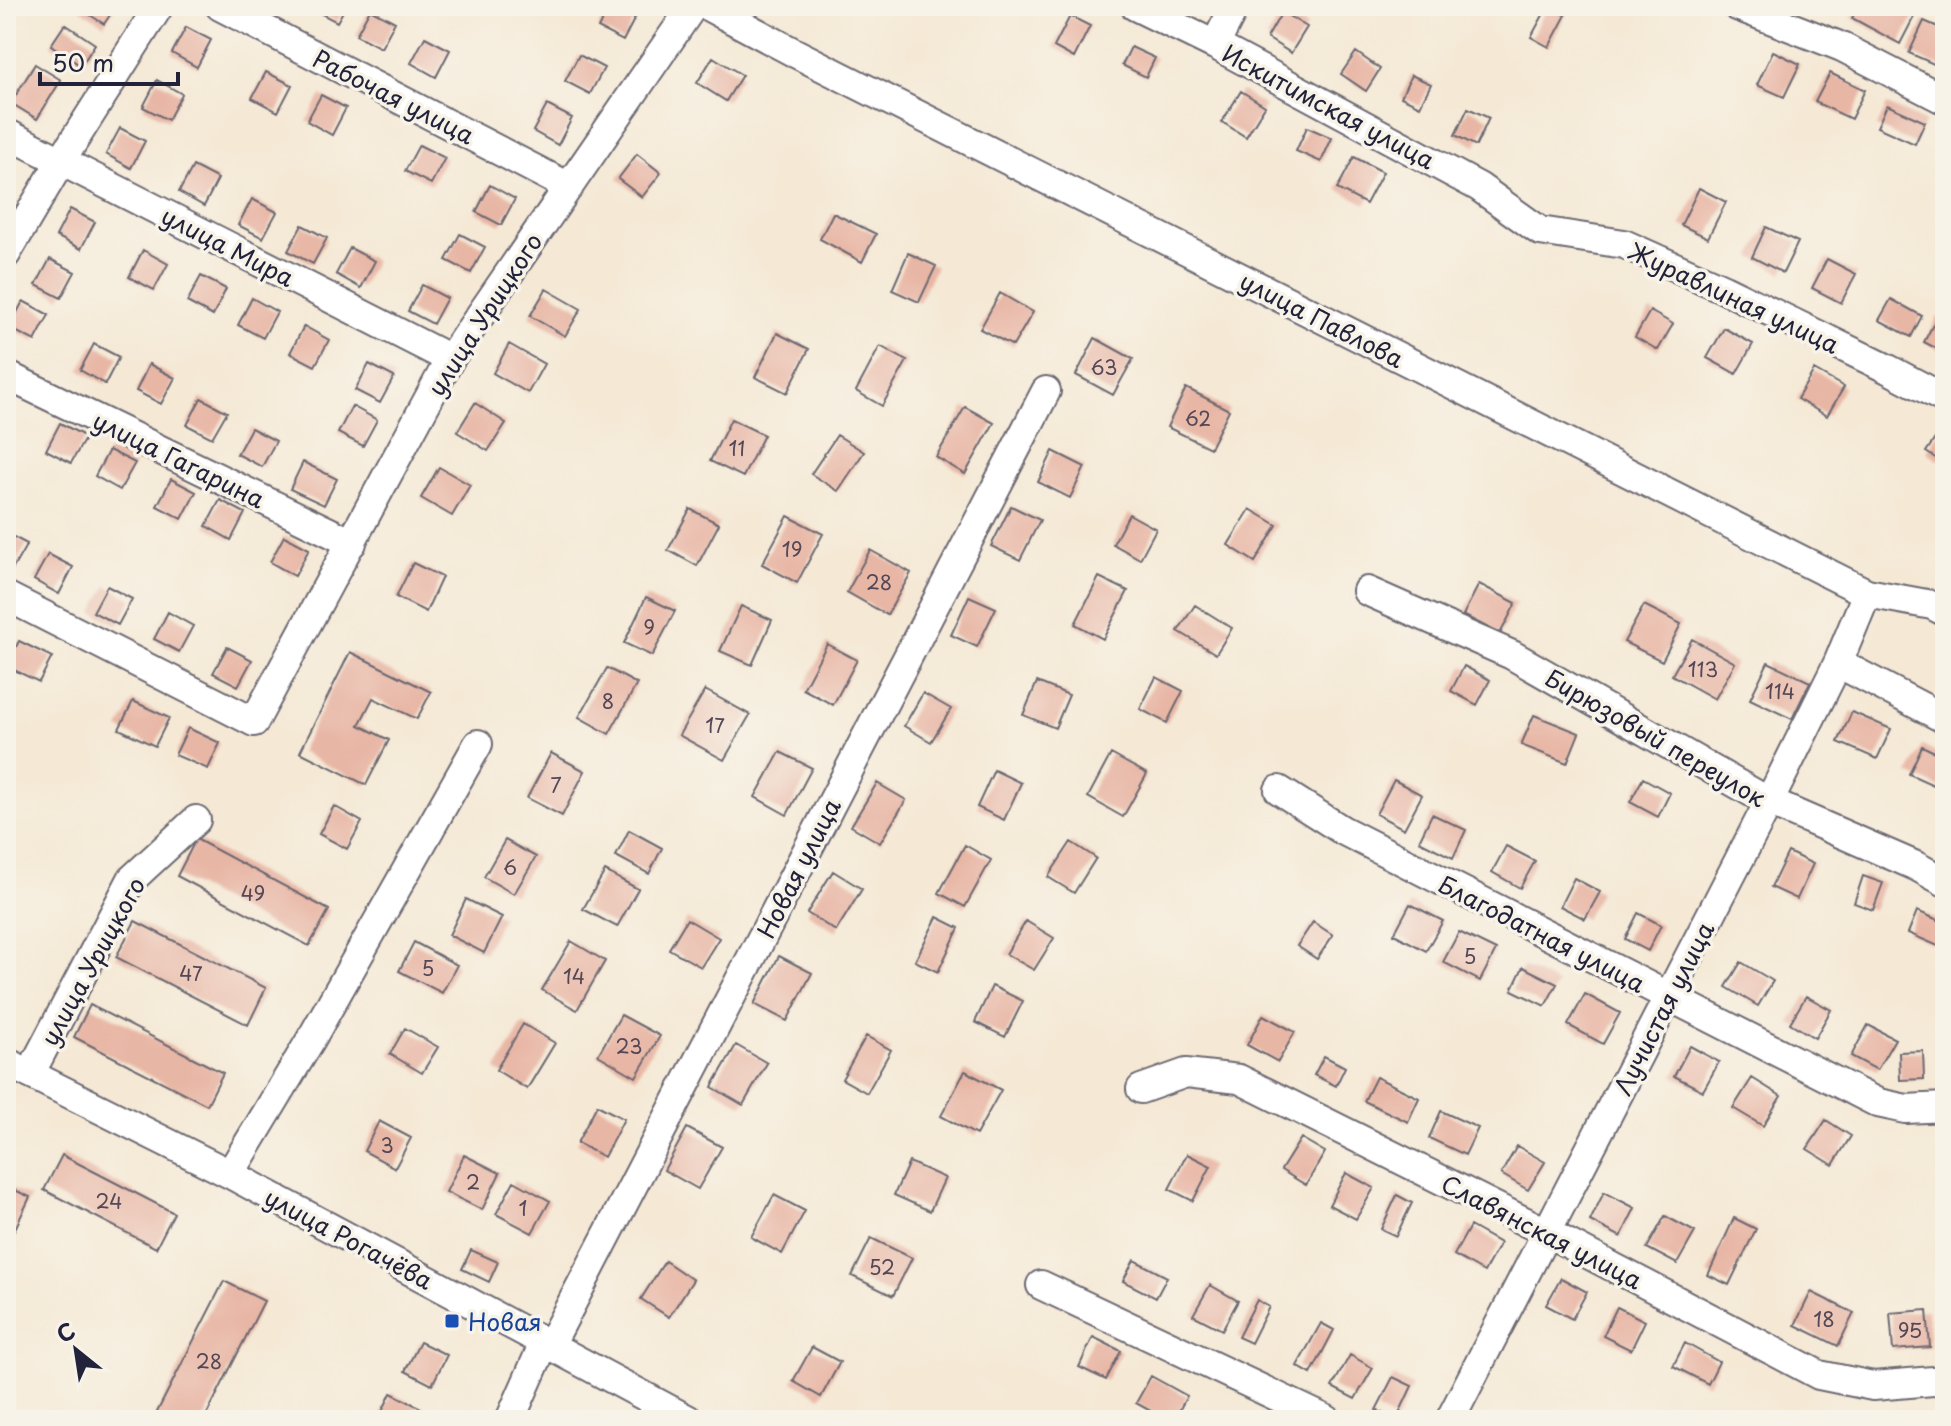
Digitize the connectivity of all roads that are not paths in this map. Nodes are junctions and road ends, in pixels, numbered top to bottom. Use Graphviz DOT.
graph roads {
  1 [pos="159,6"];
  2 [pos="220,6"];
  3 [pos="693,6"];
  4 [pos="707,6"];
  5 [pos="1135,6"];
  6 [pos="1235,6"];
  7 [pos="1737,6"];
  8 [pos="1215,45"];
  9 [pos="1945,100"];
  10 [pos="6,133"];
  11 [pos="61,161"];
  12 [pos="569,187"];
  13 [pos="1479,187"];
  14 [pos="6,254"];
  15 [pos="450,359"];
  16 [pos="6,375"];
  17 [pos="1046,391"];
  18 [pos="1945,399"];
  19 [pos="352,543"];
  20 [pos="1367,591"];
  21 [pos="1867,593"];
  22 [pos="6,596"];
  23 [pos="1945,612"];
  24 [pos="1838,663"];
  25 [pos="1945,719"];
  26 [pos="478,744"];
  27 [pos="1279,790"];
  28 [pos="1769,802"];
  29 [pos="196,820"];
  30 [pos="1945,882"];
  31 [pos="1668,998"];
  32 [pos="18,1068"];
  33 [pos="1141,1089"];
  34 [pos="1945,1107"];
  35 [pos="230,1174"];
  36 [pos="1546,1232"];
  37 [pos="1041,1285"];
  38 [pos="547,1344"];
  39 [pos="1945,1380"];
  40 [pos="510,1420"];
  41 [pos="689,1420"];
  42 [pos="1327,1420"];
  43 [pos="1450,1420"];
  1 -- 11 [label="street"];
  2 -- 12 [label="street, Рабочая улица"];
  3 -- 12 [label="street, улица Урицкого"];
  4 -- 21 [label="street, улица Павлова"];
  5 -- 8 [label="street, Искитимская улица"];
  6 -- 8 [label="street"];
  7 -- 9 [label="street"];
  8 -- 13 [label="street, Искитимская улица"];
  10 -- 11 [label="street, улица Мира"];
  11 -- 14 [label="street"];
  11 -- 15 [label="street, улица Мира"];
  12 -- 15 [label="street, улица Урицкого"];
  13 -- 18 [label="street, Журавлиная улица"];
  15 -- 19 [label="street, улица Урицкого"];
  16 -- 19 [label="street, улица Гагарина"];
  17 -- 38 [label="street, Новая улица"];
  19 -- 22 [label="street, улица Урицкого"];
  20 -- 28 [label="street, Бирюзовый переулок"];
  21 -- 23 [label="street, улица Павлова"];
  21 -- 24 [label="street, Лучистая улица"];
  24 -- 25 [label="street"];
  24 -- 28 [label="street, Лучистая улица"];
  26 -- 35 [label="street"];
  27 -- 31 [label="street, Благодатная улица"];
  28 -- 30 [label="street, Бирюзовый переулок"];
  28 -- 31 [label="street, Лучистая улица"];
  29 -- 32 [label="street, улица Урицкого"];
  31 -- 34 [label="street, Благодатная улица"];
  31 -- 36 [label="street, Лучистая улица"];
  32 -- 35 [label="street, улица Рогачёва"];
  33 -- 36 [label="street, Славянская улица"];
  35 -- 38 [label="street, улица Рогачёва"];
  36 -- 39 [label="street, Славянская улица"];
  36 -- 43 [label="street, Лучистая улица"];
  37 -- 42 [label="street"];
  38 -- 40 [label="street, Новая улица"];
  38 -- 41 [label="street, улица Рогачёва"];
}
